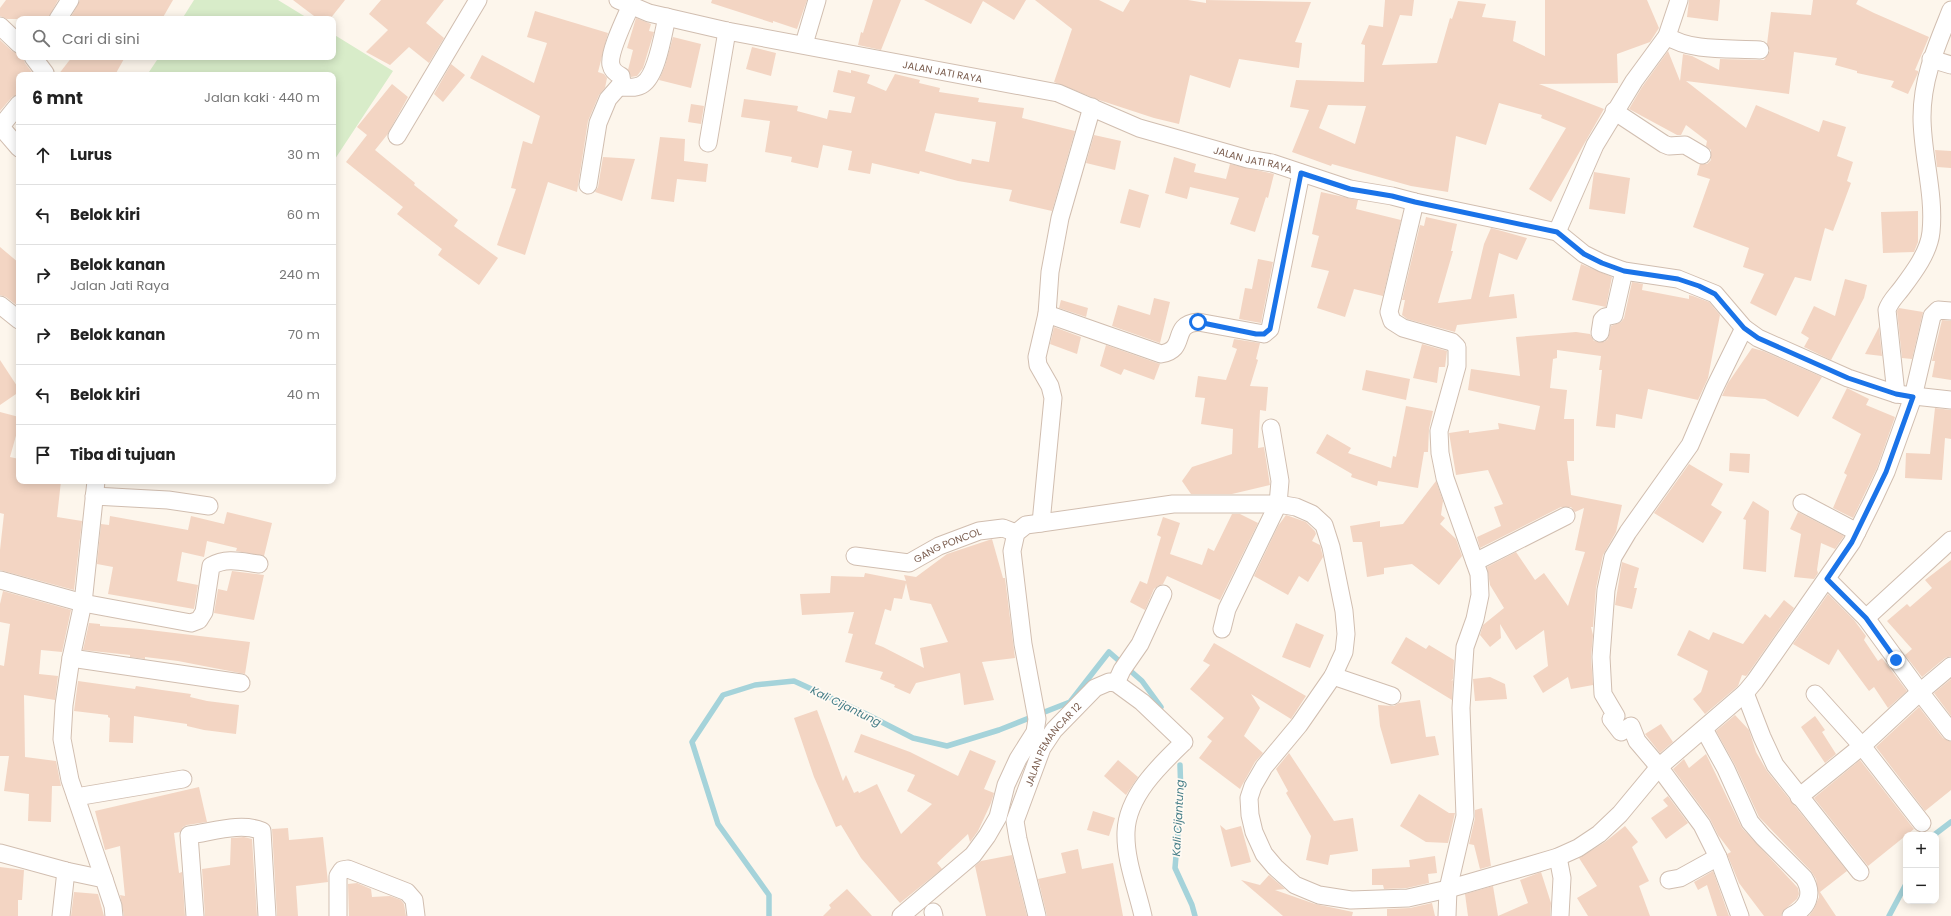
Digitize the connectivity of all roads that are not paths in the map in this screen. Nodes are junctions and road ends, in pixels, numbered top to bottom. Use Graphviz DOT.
graph roads {
  1 [pos="70,0"];
  2 [pos="478,0"];
  3 [pos="816,0"];
  4 [pos="1679,0"];
  5 [pos="624,3"];
  6 [pos="653,7"];
  7 [pos="1951,10"];
  8 [pos="60,16"];
  9 [pos="667,17"];
  10 [pos="0,26"];
  11 [pos="727,31"];
  12 [pos="1667,36"];
  13 [pos="16,41"];
  14 [pos="804,44"];
  15 [pos="1760,50"];
  16 [pos="1931,59"];
  17 [pos="36,60"];
  18 [pos="1951,65"];
  19 [pos="45,72"];
  20 [pos="619,86"];
  21 [pos="16,107"];
  22 [pos="1092,107"];
  23 [pos="1614,111"];
  24 [pos="0,126"];
  25 [pos="397,136"];
  26 [pos="708,143"];
  27 [pos="16,145"];
  28 [pos="1702,155"];
  29 [pos="1301,173"];
  30 [pos="588,185"];
  31 [pos="1415,202"];
  32 [pos="1557,232"];
  33 [pos="1624,271"];
  34 [pos="0,305"];
  35 [pos="1951,311"];
  36 [pos="1047,314"];
  37 [pos="16,318"];
  38 [pos="1744,328"];
  39 [pos="1600,333"];
  40 [pos="1896,394"];
  41 [pos="1913,397"];
  42 [pos="1951,400"];
  43 [pos="1272,428"];
  44 [pos="95,489"];
  45 [pos="1802,502"];
  46 [pos="1278,504"];
  47 [pos="209,506"];
  48 [pos="1566,516"];
  49 [pos="1041,523"];
  50 [pos="1857,532"];
  51 [pos="1016,533"];
  52 [pos="1951,540"];
  53 [pos="855,556"];
  54 [pos="1475,562"];
  55 [pos="259,564"];
  56 [pos="1827,579"];
  57 [pos="0,580"];
  58 [pos="1163,594"];
  59 [pos="83,603"];
  60 [pos="1866,618"];
  61 [pos="1222,629"];
  62 [pos="71,658"];
  63 [pos="1951,666"];
  64 [pos="1119,676"];
  65 [pos="1332,676"];
  66 [pos="241,683"];
  67 [pos="1920,692"];
  68 [pos="1745,693"];
  69 [pos="1816,694"];
  70 [pos="1392,696"];
  71 [pos="1704,729"];
  72 [pos="1951,732"];
  73 [pos="1862,746"];
  74 [pos="1659,767"];
  75 [pos="183,779"];
  76 [pos="76,797"];
  77 [pos="1799,797"];
  78 [pos="998,817"];
  79 [pos="1015,821"];
  80 [pos="1922,823"];
  81 [pos="0,853"];
  82 [pos="1558,857"];
  83 [pos="1718,857"];
  84 [pos="66,871"];
  85 [pos="1860,872"];
  86 [pos="104,879"];
  87 [pos="1669,880"];
  88 [pos="1448,889"];
  89 [pos="61,916"];
  90 [pos="114,916"];
  91 [pos="195,916"];
  92 [pos="267,916"];
  93 [pos="338,916"];
  94 [pos="416,916"];
  95 [pos="901,916"];
  96 [pos="1037,916"];
  97 [pos="1143,916"];
  98 [pos="1447,916"];
  99 [pos="1560,916"];
  100 [pos="1740,916"];
  101 [pos="1791,916"];
  1 -- 8 [label="street"];
  2 -- 25 [label="street"];
  3 -- 14 [label="street"];
  4 -- 12 [label="street"];
  5 -- 6 [label="street, JALAN JATI RAYA"];
  5 -- 20 [label="street"];
  6 -- 9 [label="street, JALAN JATI RAYA"];
  7 -- 16 [label="street"];
  9 -- 11 [label="street, JALAN JATI RAYA"];
  9 -- 20 [label="street"];
  10 -- 13 [label="street"];
  11 -- 14 [label="street, JALAN JATI RAYA"];
  11 -- 26 [label="street"];
  12 -- 15 [label="street"];
  12 -- 23 [label="street"];
  14 -- 22 [label="street, JALAN JATI RAYA"];
  16 -- 18 [label="street"];
  16 -- 40 [label="street"];
  17 -- 19 [label="street"];
  20 -- 30 [label="street"];
  21 -- 24 [label="street"];
  22 -- 29 [label="street, JALAN JATI RAYA"];
  22 -- 36 [label="street"];
  23 -- 28 [label="street"];
  23 -- 32 [label="street"];
  24 -- 27 [label="street"];
  29 -- 31 [label="street, JALAN JATI RAYA"];
  29 -- 36 [label="street"];
  31 -- 32 [label="street, JALAN JATI RAYA"];
  31 -- 54 [label="street"];
  32 -- 33 [label="street, JALAN JATI RAYA"];
  33 -- 38 [label="street, JALAN JATI RAYA"];
  33 -- 39 [label="street"];
  34 -- 37 [label="street"];
  35 -- 41 [label="street"];
  36 -- 49 [label="street"];
  38 -- 40 [label="street, JALAN JATI RAYA"];
  38 -- 74 [label="street"];
  40 -- 41 [label="street, JALAN JATI RAYA"];
  41 -- 42 [label="street, JALAN JATI RAYA"];
  41 -- 50 [label="street"];
  43 -- 46 [label="street"];
  44 -- 47 [label="street"];
  44 -- 59 [label="street"];
  45 -- 50 [label="street"];
  46 -- 49 [label="street"];
  46 -- 61 [label="street"];
  46 -- 65 [label="street"];
  48 -- 54 [label="street"];
  49 -- 51 [label="street"];
  50 -- 56 [label="street"];
  51 -- 53 [label="street, GANG PONCOL"];
  51 -- 78 [label="street"];
  52 -- 60 [label="street"];
  54 -- 88 [label="street"];
  55 -- 59 [label="street"];
  56 -- 60 [label="street"];
  56 -- 68 [label="street"];
  57 -- 59 [label="street"];
  58 -- 64 [label="street"];
  59 -- 62 [label="street"];
  60 -- 67 [label="street"];
  62 -- 66 [label="street"];
  62 -- 76 [label="street"];
  63 -- 67 [label="street"];
  64 -- 79 [label="street, JALAN PEMANCAR 12"];
  64 -- 97 [label="street"];
  65 -- 70 [label="street"];
  65 -- 88 [label="street"];
  67 -- 72 [label="street"];
  67 -- 73 [label="street"];
  68 -- 71 [label="street"];
  68 -- 77 [label="street"];
  69 -- 73 [label="street"];
  71 -- 74 [label="street"];
  71 -- 101 [label="street"];
  73 -- 77 [label="street"];
  73 -- 80 [label="street"];
  74 -- 82 [label="street"];
  74 -- 83 [label="street"];
  75 -- 76 [label="street"];
  76 -- 86 [label="street"];
  77 -- 85 [label="street"];
  78 -- 79 [label="street"];
  78 -- 95 [label="street"];
  79 -- 96 [label="street"];
  81 -- 84 [label="street"];
  82 -- 88 [label="street"];
  82 -- 99 [label="street"];
  83 -- 87 [label="street"];
  83 -- 100 [label="street"];
  84 -- 86 [label="street"];
  84 -- 89 [label="street"];
  86 -- 90 [label="street"];
  88 -- 98 [label="street"];
  91 -- 92 [label="street"];
  93 -- 94 [label="street"];
}
